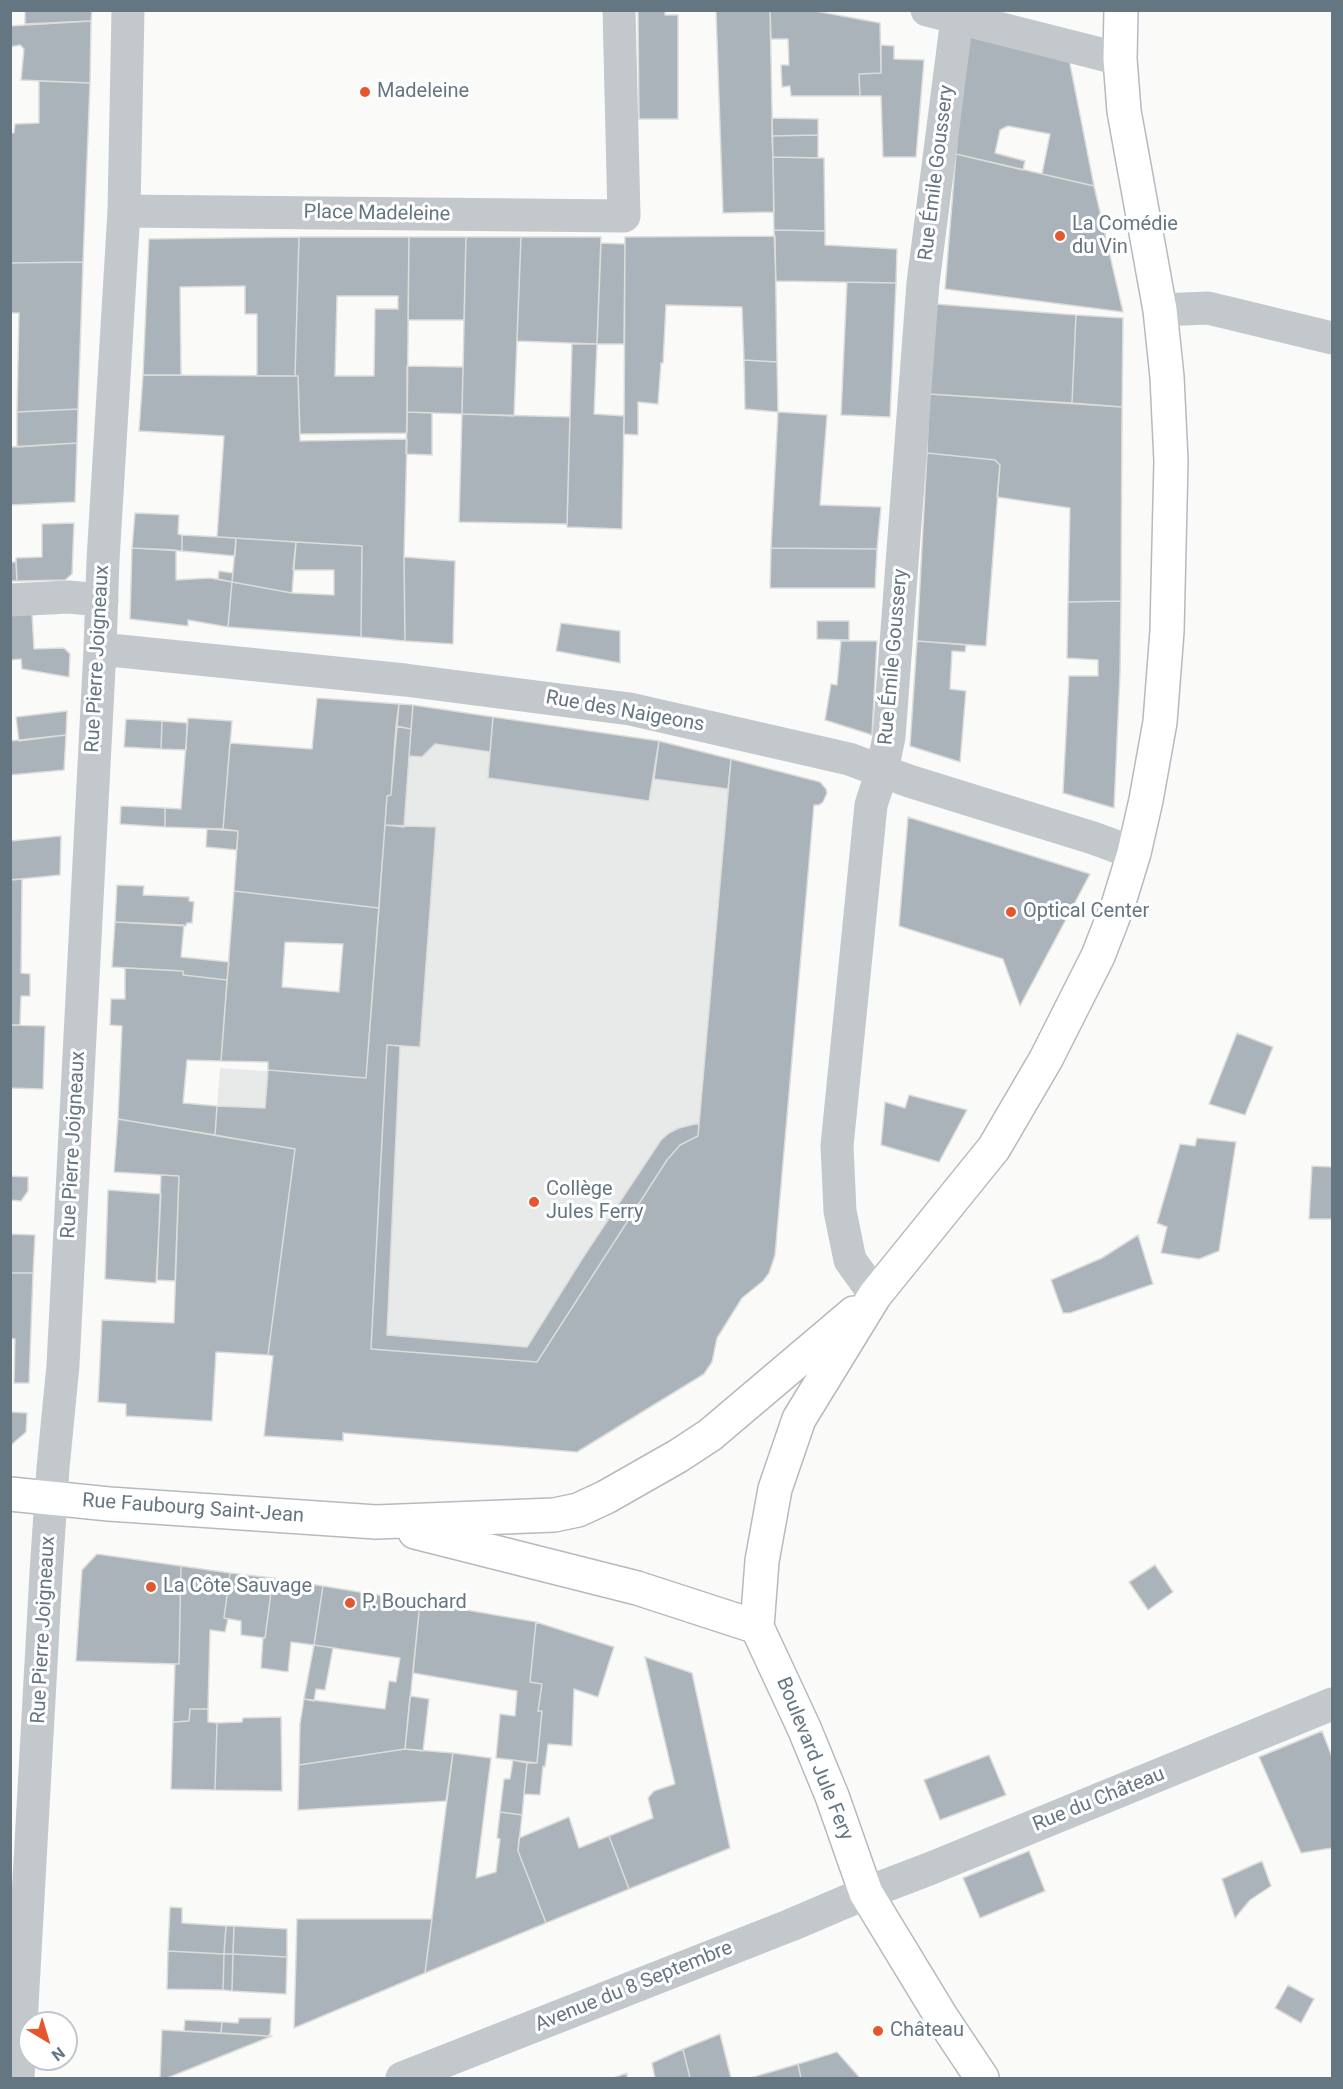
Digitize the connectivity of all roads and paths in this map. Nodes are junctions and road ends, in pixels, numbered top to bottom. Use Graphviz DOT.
graph roads {
  1 [pos="128,10"];
  2 [pos="619,10"];
  3 [pos="1121,10"];
  4 [pos="949,13"];
  5 [pos="1120,59"];
  6 [pos="124,211"];
  7 [pos="1160,310"];
  8 [pos="1332,338"];
  9 [pos="10,600"];
  10 [pos="102,600"];
  11 [pos="100,649"];
  12 [pos="882,771"];
  13 [pos="1134,853"];
  14 [pos="876,1294"];
  15 [pos="10,1494"];
  16 [pos="52,1499"];
  17 [pos="376,1522"];
  18 [pos="757,1628"];
  19 [pos="1332,1704"];
  20 [pos="866,1893"];
  21 [pos="18,2079"];
  22 [pos="402,2079"];
  23 [pos="982,2079"];
  1 -- 6 [label="street"];
  2 -- 6 [label="street, Place Madeleine"];
  3 -- 5 [label="main road"];
  4 -- 5 [label="street"];
  4 -- 12 [label="street, Rue Émile Goussery"];
  5 -- 7 [label="main road"];
  6 -- 10 [label="street, Rue Pierre Joigneaux"];
  7 -- 8 [label="street"];
  7 -- 13 [label="main road"];
  9 -- 10 [label="street"];
  10 -- 11 [label="street, Rue Pierre Joigneaux"];
  11 -- 12 [label="street, Rue des Naigeons"];
  11 -- 16 [label="street, Rue Pierre Joigneaux"];
  12 -- 13 [label="street, Rue des Naigeons"];
  12 -- 14 [label="street, Rue Émile Goussery"];
  13 -- 14 [label="main road"];
  14 -- 17 [label="main road"];
  14 -- 18 [label="main road"];
  15 -- 16 [label="main road, Rue Faubourg Saint-Jean"];
  16 -- 17 [label="main road, Rue Faubourg Saint-Jean"];
  16 -- 21 [label="street, Rue Pierre Joigneaux"];
  17 -- 18 [label="main road"];
  18 -- 20 [label="main road, Boulevard Jule Fery"];
  19 -- 20 [label="street, Rue du Château"];
  20 -- 22 [label="street, Avenue du 8 Septembre"];
  20 -- 23 [label="main road, Boulevard Jule Fery"];
}
